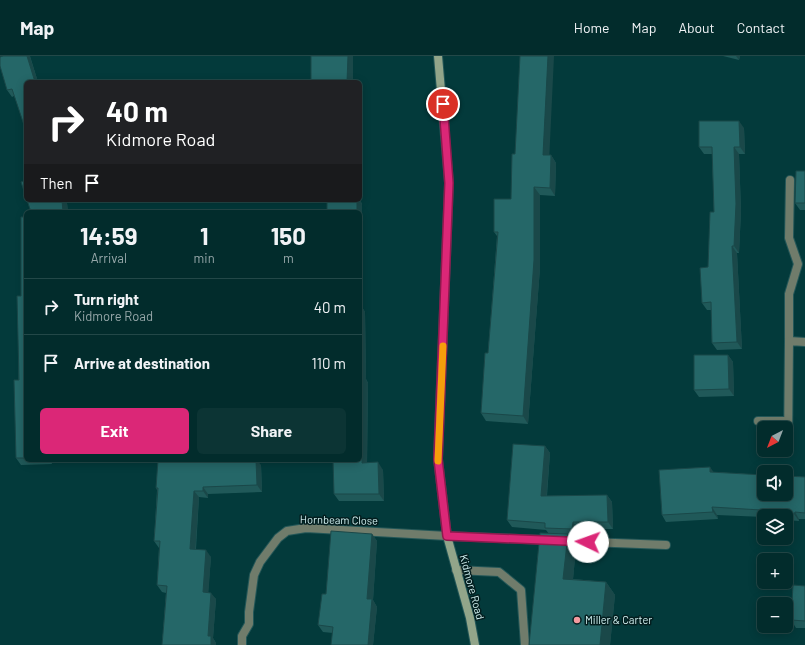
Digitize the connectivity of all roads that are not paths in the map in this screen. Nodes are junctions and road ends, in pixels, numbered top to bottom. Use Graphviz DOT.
graph roads {
  1 [pos="438,56"];
  2 [pos="790,180"];
  3 [pos="789,341"];
  4 [pos="805,342"];
  5 [pos="787,421"];
  6 [pos="447,536"];
  7 [pos="666,545"];
  8 [pos="456,570"];
  9 [pos="242,645"];
  10 [pos="475,645"];
  11 [pos="524,645"];
  1 -- 6 [label="street, Kidmore Road"];
  2 -- 3 [label="street"];
  3 -- 4 [label="street"];
  3 -- 5 [label="street"];
  6 -- 7 [label="street, Hornbeam Close"];
  6 -- 8 [label="street, Kidmore Road"];
  6 -- 9 [label="street, Hornbeam Close"];
  8 -- 10 [label="street, Kidmore Road"];
  8 -- 11 [label="street"];
}
